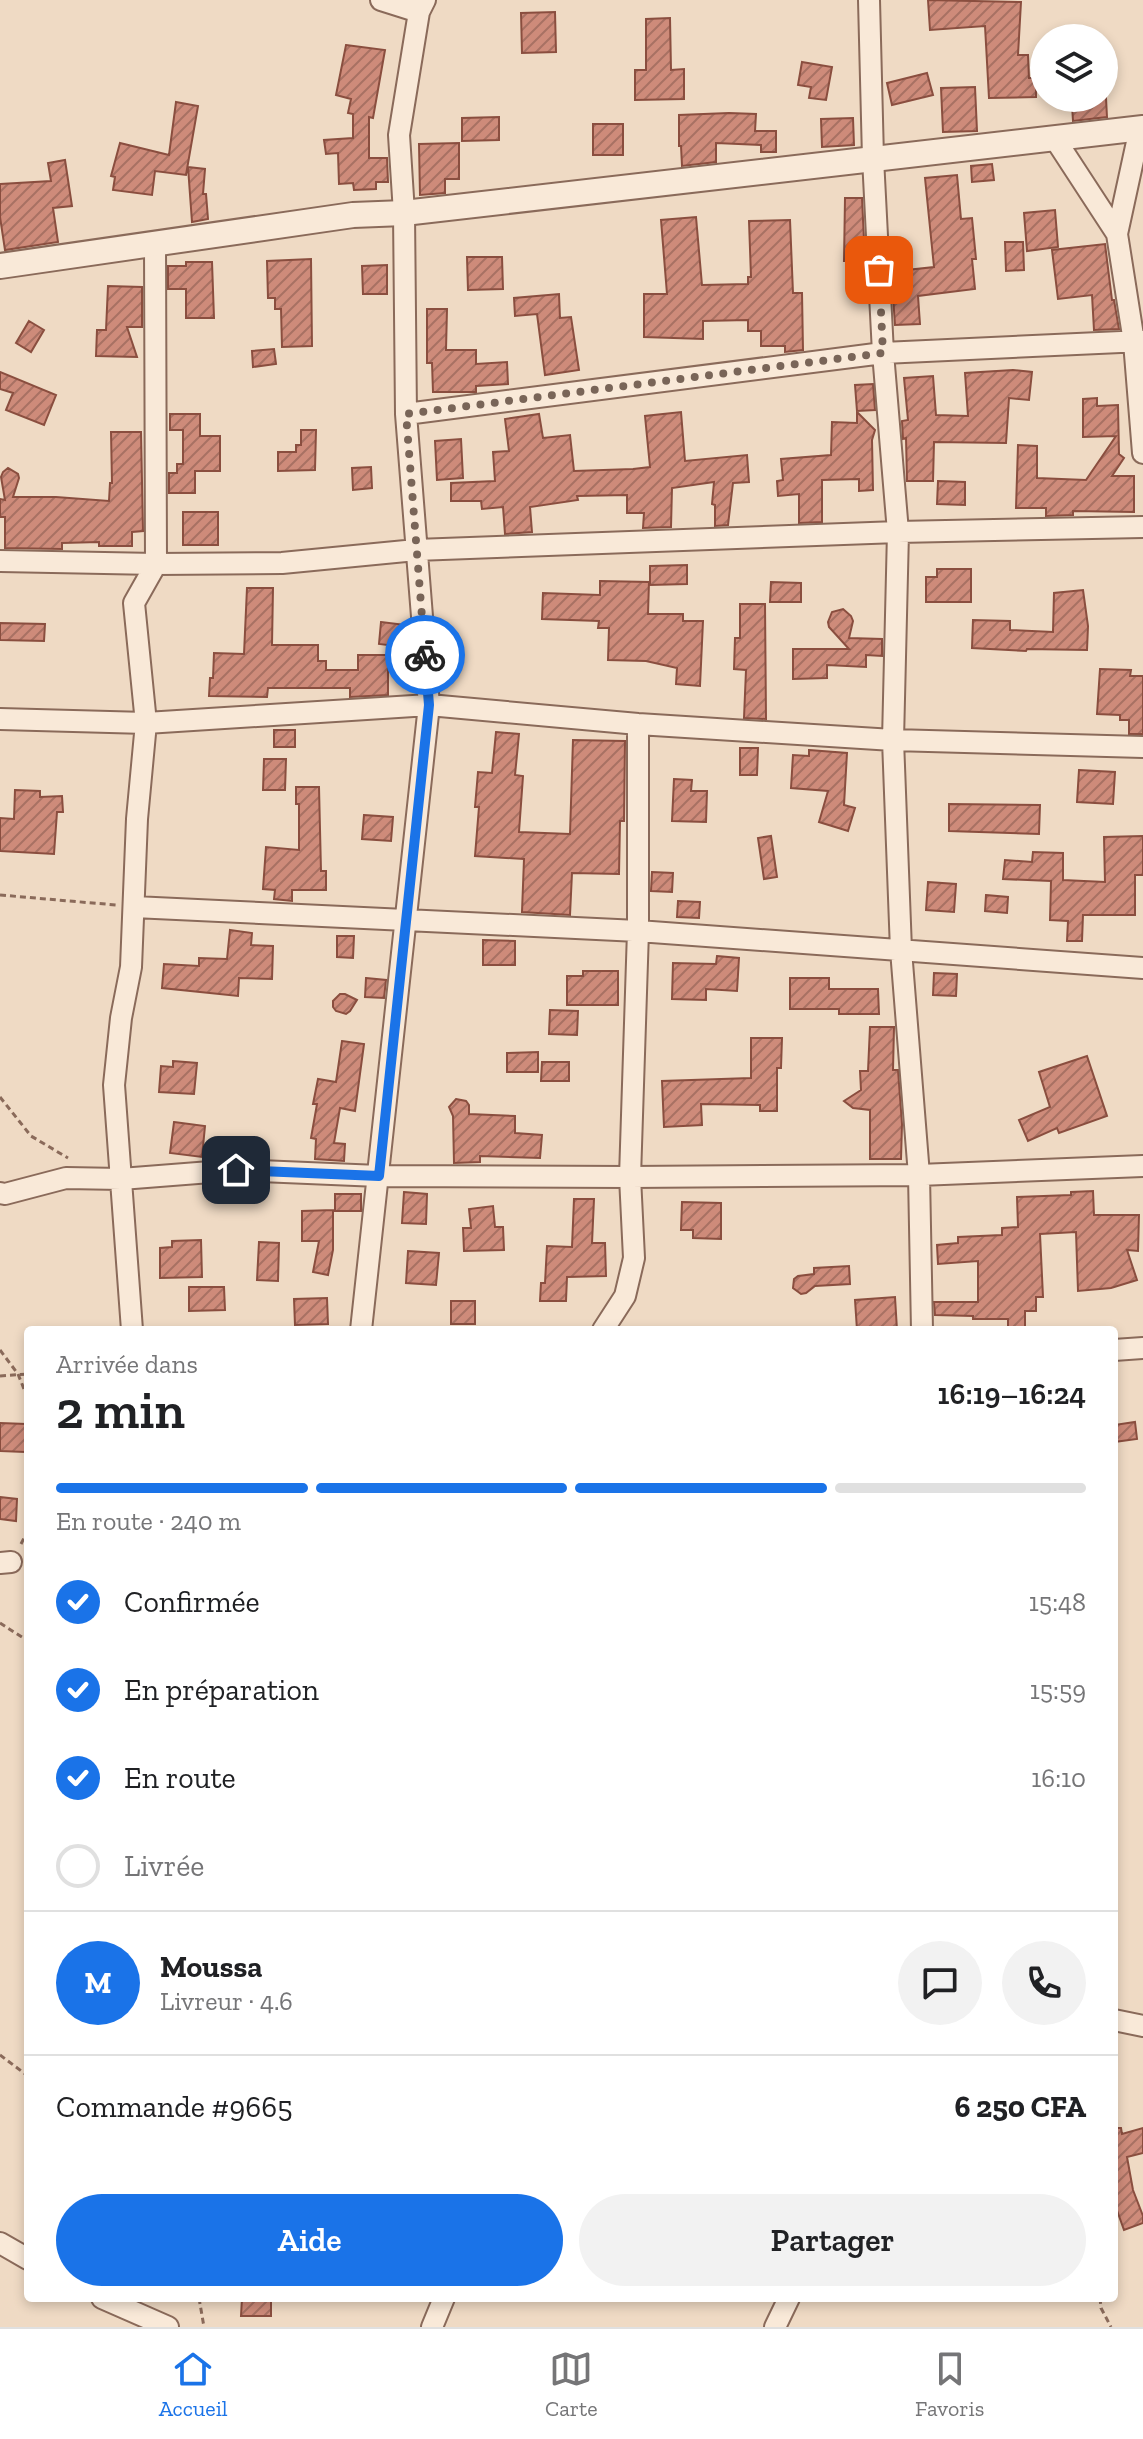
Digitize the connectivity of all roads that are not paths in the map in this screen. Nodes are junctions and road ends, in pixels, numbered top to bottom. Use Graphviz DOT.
graph roads {
  1 [pos="381,0"];
  2 [pos="869,0"];
  3 [pos="422,6"];
  4 [pos="1142,128"];
  5 [pos="1055,139"];
  6 [pos="873,158"];
  7 [pos="404,213"];
  8 [pos="1117,234"];
  9 [pos="155,243"];
  10 [pos="0,266"];
  11 [pos="1138,341"];
  12 [pos="883,353"];
  13 [pos="406,414"];
  14 [pos="1143,453"];
  15 [pos="1143,527"];
  16 [pos="898,532"];
  17 [pos="416,550"];
  18 [pos="0,561"];
  19 [pos="156,564"];
  20 [pos="429,705"];
  21 [pos="0,719"];
  22 [pos="146,723"];
  23 [pos="638,724"];
  24 [pos="893,740"];
  25 [pos="1143,747"];
  26 [pos="134,907"];
  27 [pos="406,920"];
  28 [pos="638,931"];
  29 [pos="901,950"];
  30 [pos="1143,968"];
  31 [pos="1143,1166"];
  32 [pos="919,1175"];
  33 [pos="379,1176"];
  34 [pos="630,1177"];
  35 [pos="121,1179"];
  36 [pos="0,1193"];
  37 [pos="132,1326"];
  38 [pos="361,1326"];
  39 [pos="606,1326"];
  40 [pos="922,1326"];
  41 [pos="1143,1348"];
  42 [pos="1118,1350"];
  43 [pos="1118,2021"];
  44 [pos="1143,2026"];
  45 [pos="0,2243"];
  46 [pos="24,2257"];
  47 [pos="111,2302"];
  48 [pos="442,2302"];
  49 [pos="787,2302"];
  50 [pos="168,2327"];
  51 [pos="432,2327"];
  52 [pos="775,2327"];
  1 -- 3 [label="street"];
  2 -- 6 [label="street"];
  3 -- 7 [label="street"];
  4 -- 5 [label="street"];
  4 -- 8 [label="street"];
  5 -- 6 [label="street"];
  5 -- 8 [label="street"];
  6 -- 7 [label="street"];
  6 -- 12 [label="street"];
  7 -- 9 [label="street"];
  7 -- 13 [label="street"];
  8 -- 11 [label="street"];
  9 -- 10 [label="street"];
  9 -- 19 [label="street"];
  11 -- 12 [label="street"];
  11 -- 14 [label="street"];
  12 -- 13 [label="street"];
  12 -- 16 [label="street"];
  13 -- 17 [label="street"];
  15 -- 16 [label="street"];
  16 -- 17 [label="street"];
  16 -- 24 [label="street"];
  17 -- 19 [label="street"];
  17 -- 20 [label="street"];
  18 -- 19 [label="street"];
  19 -- 22 [label="street"];
  20 -- 22 [label="street"];
  20 -- 23 [label="street"];
  20 -- 27 [label="street"];
  21 -- 22 [label="street"];
  22 -- 26 [label="street"];
  23 -- 24 [label="street"];
  23 -- 28 [label="street"];
  24 -- 25 [label="street"];
  24 -- 29 [label="street"];
  26 -- 27 [label="street"];
  26 -- 35 [label="street"];
  27 -- 28 [label="street"];
  27 -- 33 [label="street"];
  28 -- 29 [label="street"];
  28 -- 34 [label="street"];
  29 -- 30 [label="street"];
  29 -- 32 [label="street"];
  31 -- 32 [label="street"];
  32 -- 34 [label="street"];
  32 -- 40 [label="street"];
  33 -- 34 [label="street"];
  33 -- 35 [label="street"];
  33 -- 38 [label="street"];
  34 -- 39 [label="street"];
  35 -- 36 [label="street"];
  35 -- 37 [label="street"];
  41 -- 42 [label="street"];
  43 -- 44 [label="street"];
  45 -- 46 [label="street"];
  47 -- 50 [label="street"];
  48 -- 51 [label="street"];
  49 -- 52 [label="street"];
}
